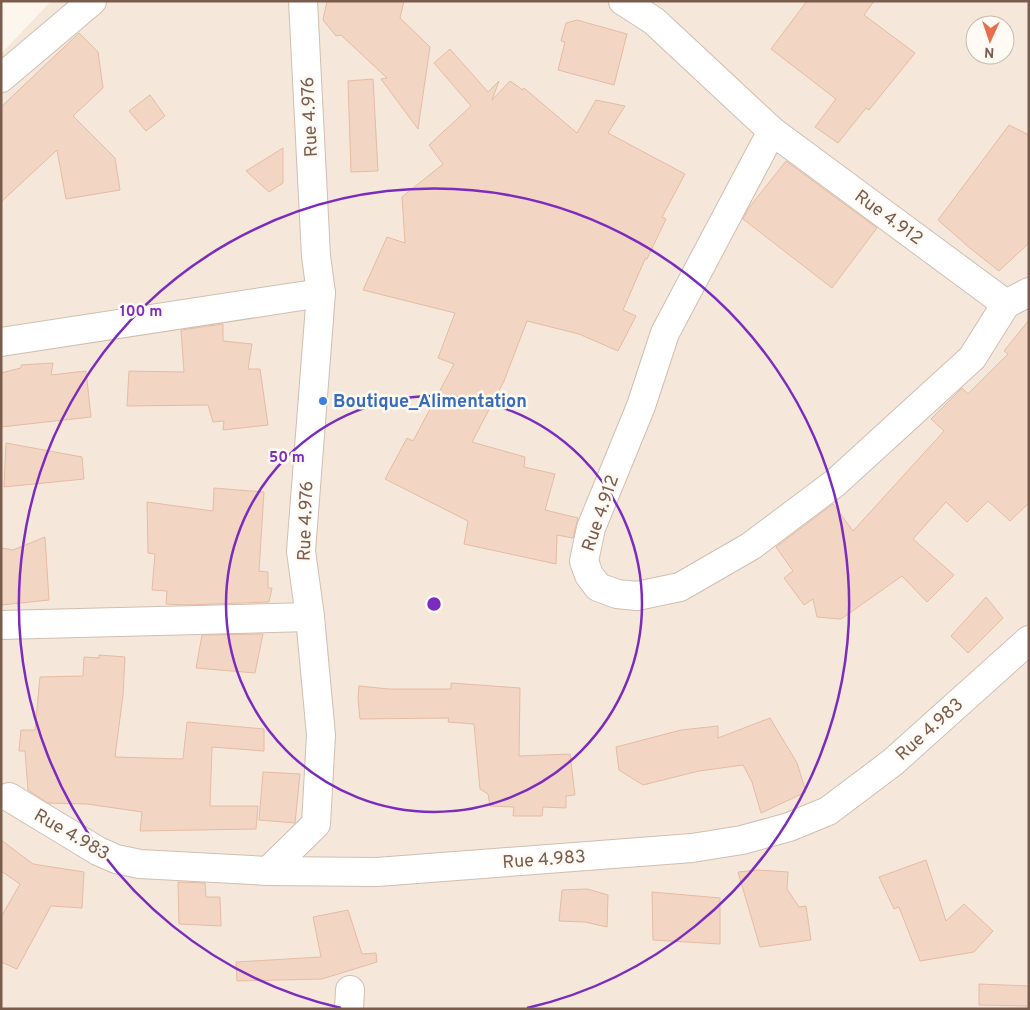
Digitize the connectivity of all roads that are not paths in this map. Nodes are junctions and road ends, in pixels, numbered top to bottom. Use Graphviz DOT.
graph roads {
  1 [pos="92,1"];
  2 [pos="303,1"];
  3 [pos="623,1"];
  4 [pos="1,78"];
  5 [pos="772,131"];
  6 [pos="321,293"];
  7 [pos="1017,298"];
  8 [pos="1,342"];
  9 [pos="310,616"];
  10 [pos="1,625"];
  11 [pos="1029,640"];
  12 [pos="9,797"];
  13 [pos="268,871"];
  1 -- 4 [label="street"];
  2 -- 6 [label="street, Rue 4.976"];
  3 -- 5 [label="street, Rue 4.912"];
  5 -- 7 [label="street, Rue 4.912"];
  5 -- 7 [label="street, Rue 4.912"];
  6 -- 8 [label="street"];
  6 -- 9 [label="street, Rue 4.976"];
  9 -- 10 [label="street"];
  9 -- 13 [label="street, Rue 4.976"];
  11 -- 13 [label="street, Rue 4.983"];
  12 -- 13 [label="street, Rue 4.983"];
}
